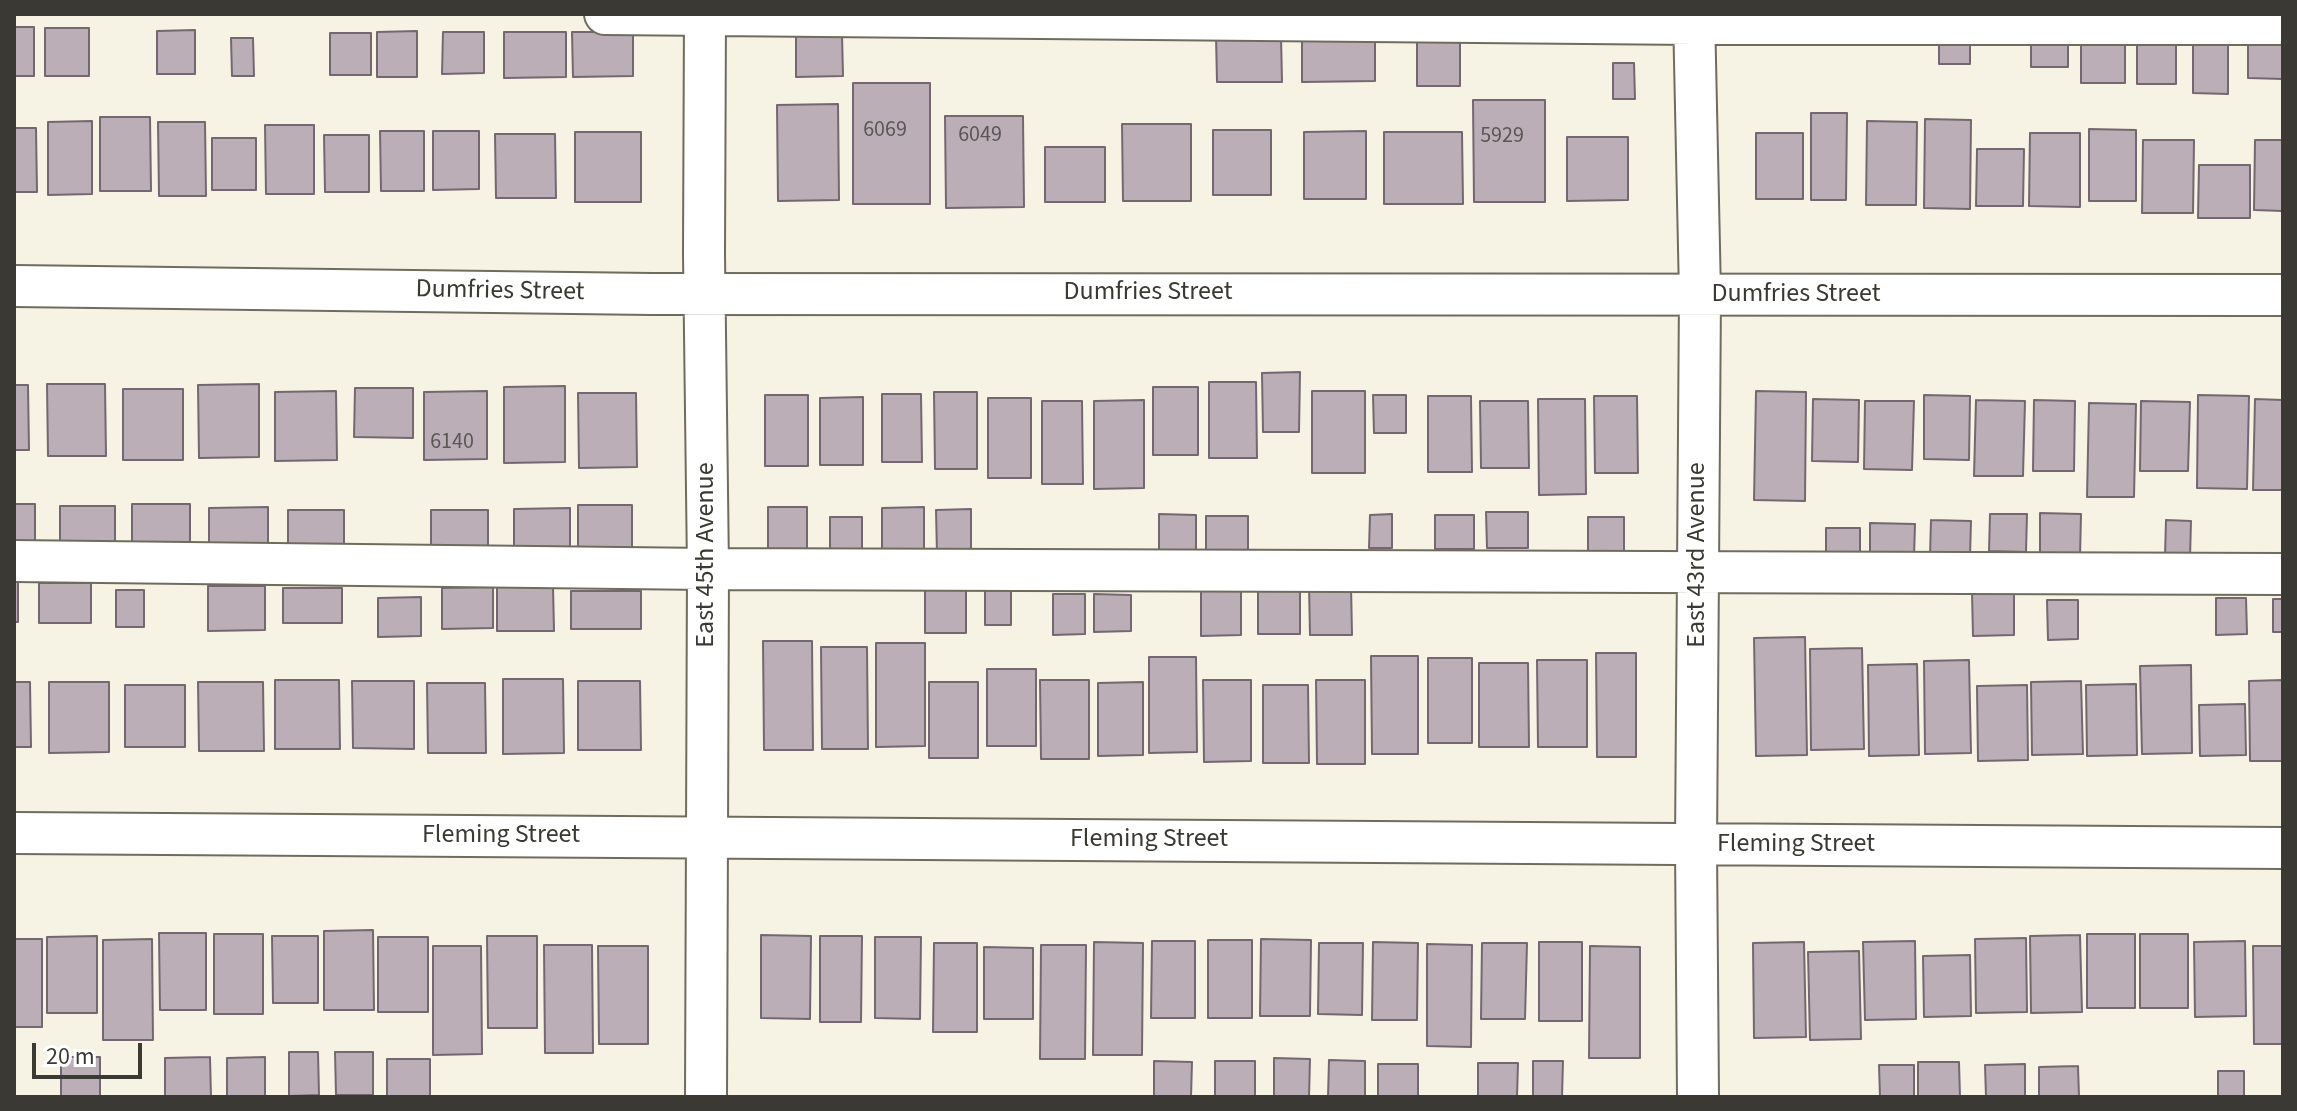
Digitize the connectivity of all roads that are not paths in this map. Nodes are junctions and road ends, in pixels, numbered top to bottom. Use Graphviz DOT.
graph roads {
  1 [pos="605,14"];
  2 [pos="705,14"];
  3 [pos="1694,19"];
  4 [pos="2283,24"];
  5 [pos="14,286"];
  6 [pos="705,293"];
  7 [pos="1700,294"];
  8 [pos="2283,295"];
  9 [pos="14,561"];
  10 [pos="708,569"];
  11 [pos="1698,571"];
  12 [pos="2283,574"];
  13 [pos="14,833"];
  14 [pos="707,837"];
  15 [pos="1696,845"];
  16 [pos="2283,848"];
  17 [pos="706,1097"];
  18 [pos="1698,1097"];
  1 -- 2 [label="street"];
  2 -- 3 [label="street"];
  2 -- 6 [label="street, East 45th Avenue"];
  3 -- 4 [label="street"];
  3 -- 7 [label="street, East 43rd Avenue"];
  5 -- 6 [label="street, Dumfries Street"];
  6 -- 7 [label="street, Dumfries Street"];
  6 -- 10 [label="street, East 45th Avenue"];
  7 -- 8 [label="street, Dumfries Street"];
  7 -- 11 [label="street, East 43rd Avenue"];
  9 -- 10 [label="street"];
  10 -- 11 [label="street"];
  10 -- 14 [label="street, East 45th Avenue"];
  11 -- 12 [label="street"];
  11 -- 15 [label="street, East 43rd Avenue"];
  13 -- 14 [label="street, Fleming Street"];
  14 -- 15 [label="street, Fleming Street"];
  14 -- 17 [label="street, East 45th Avenue"];
  15 -- 16 [label="street, Fleming Street"];
  15 -- 18 [label="street, East 43rd Avenue"];
}
